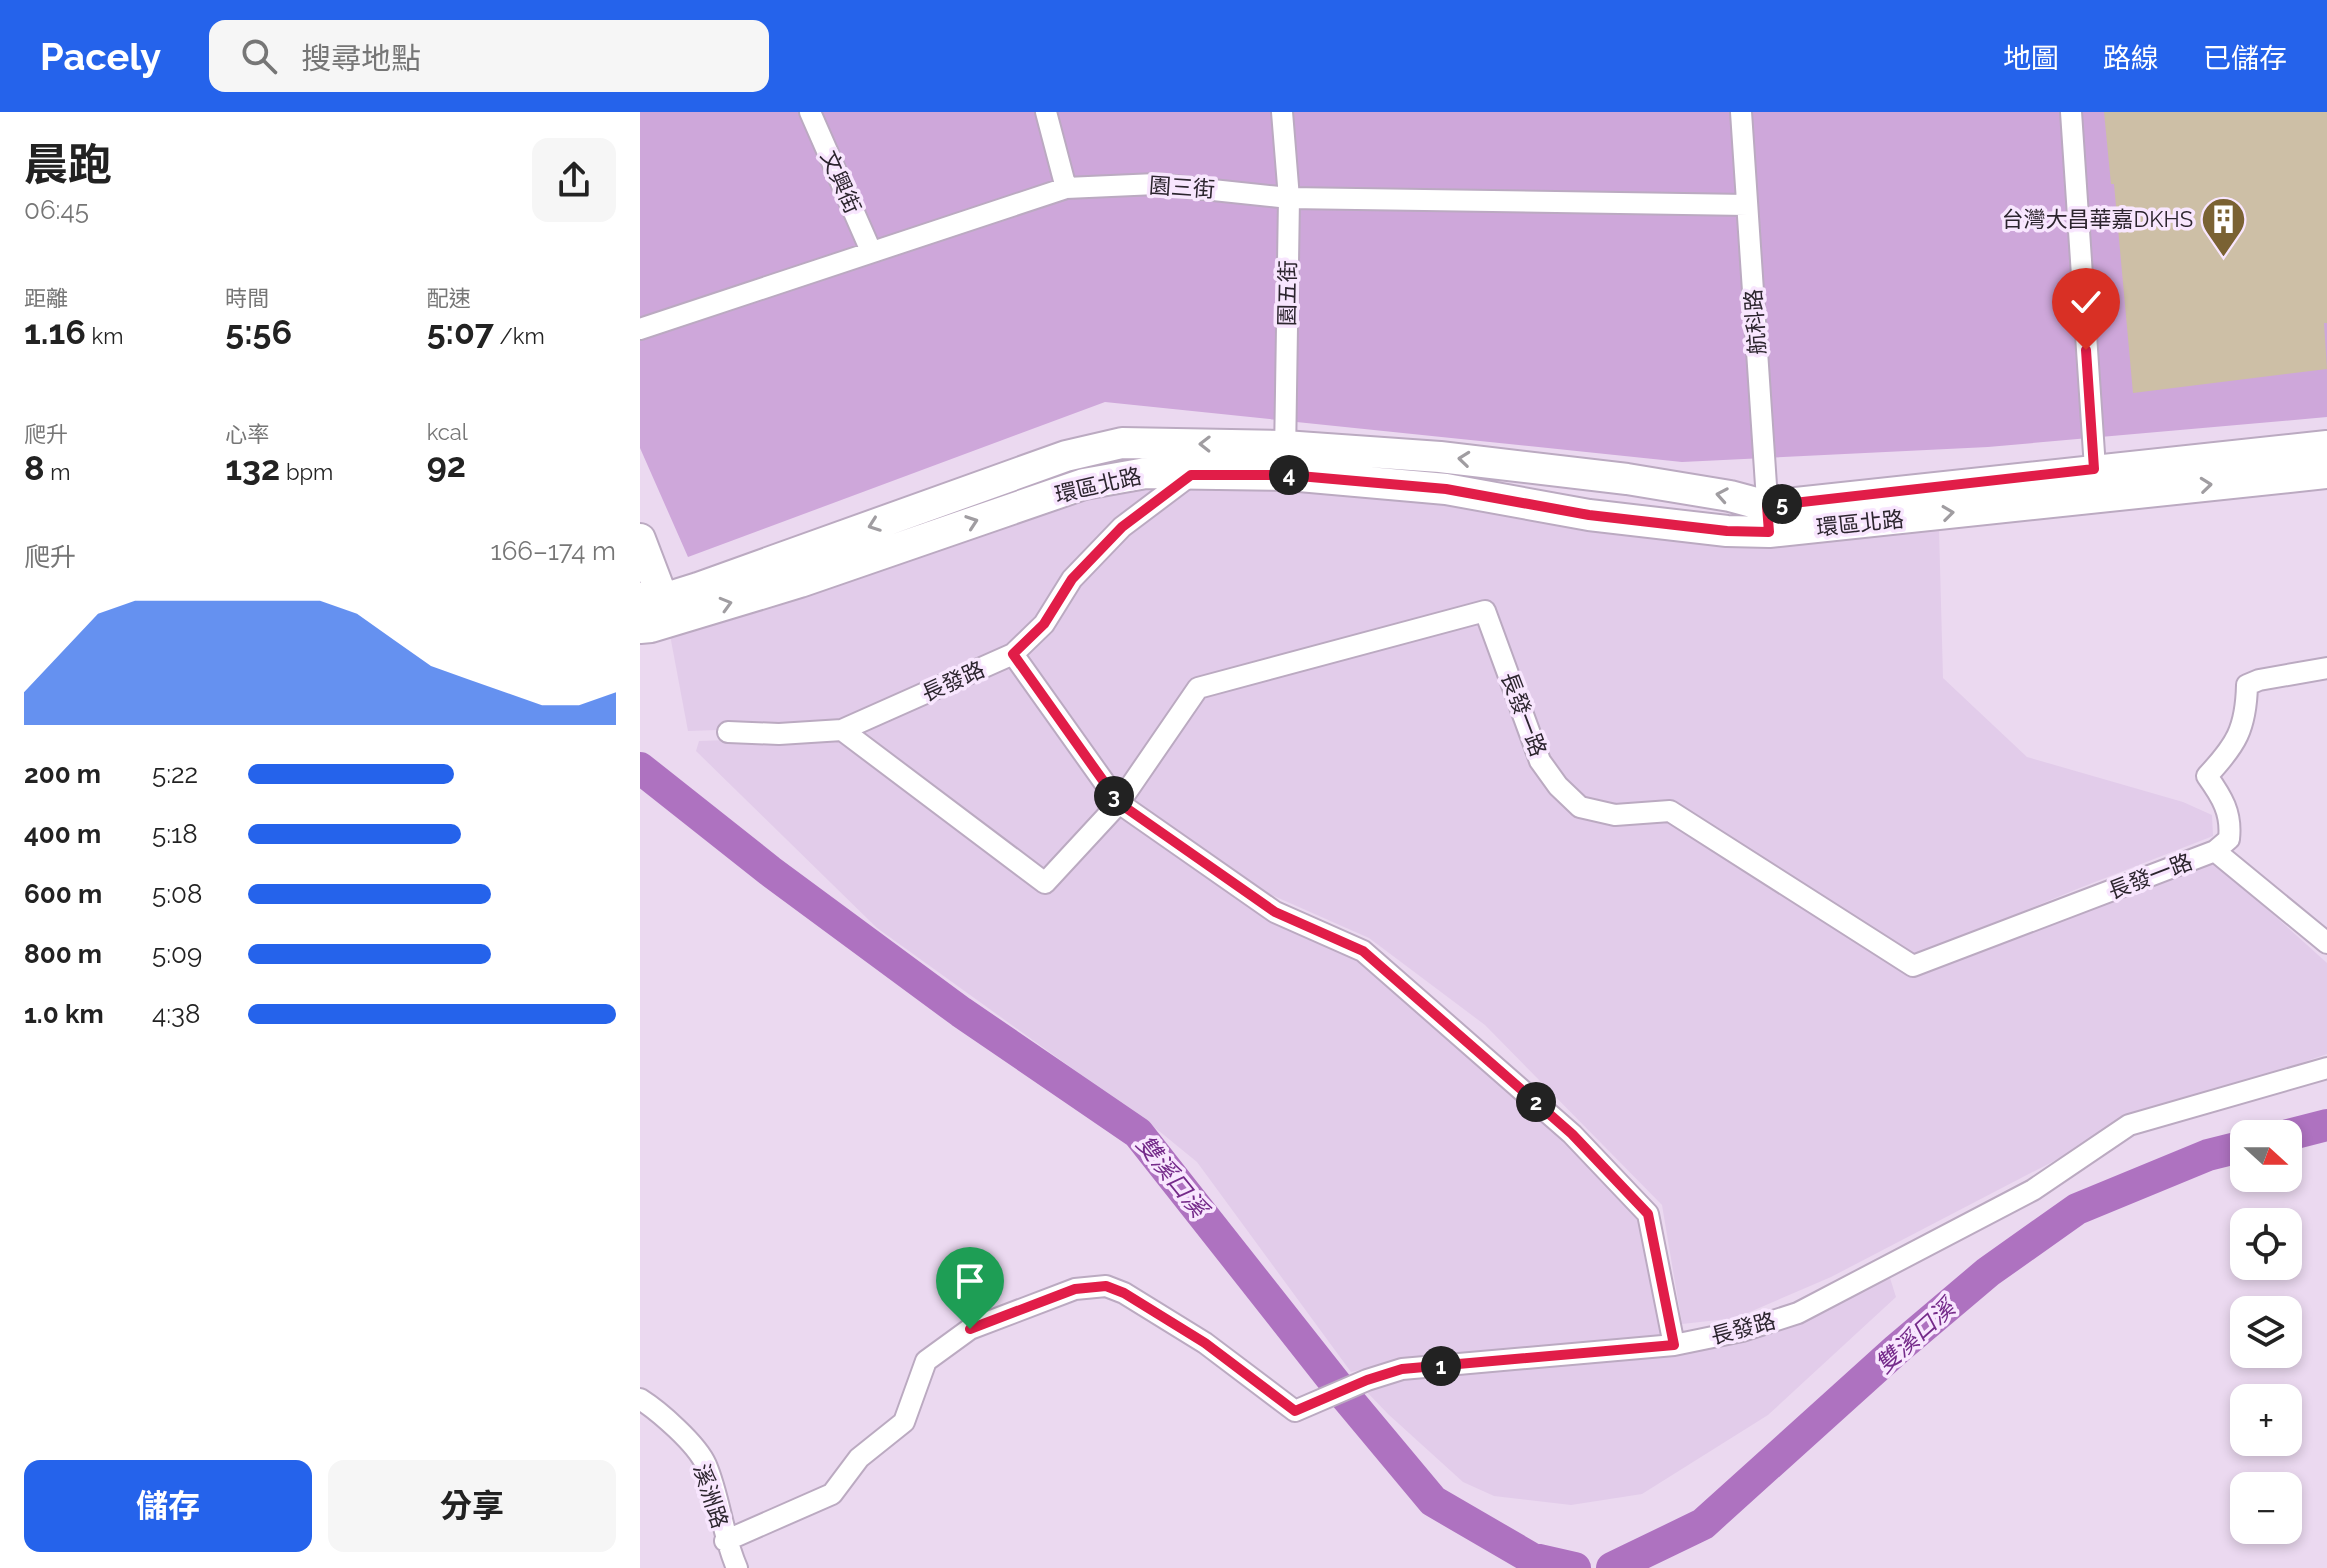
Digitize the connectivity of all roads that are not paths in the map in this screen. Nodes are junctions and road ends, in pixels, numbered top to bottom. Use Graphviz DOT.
graph roads {
  1 [pos="810,112"];
  2 [pos="1046,112"];
  3 [pos="1282,112"];
  4 [pos="1741,112"];
  5 [pos="2071,112"];
  6 [pos="1066,188"];
  7 [pos="1289,198"];
  8 [pos="1747,205"];
  9 [pos="871,251"];
  10 [pos="640,329"];
  11 [pos="2327,446"];
  12 [pos="1286,461"];
  13 [pos="2327,473"];
  14 [pos="1191,475"];
  15 [pos="2096,483"];
  16 [pos="1768,519"];
  17 [pos="640,539"];
  18 [pos="651,612"];
  19 [pos="1013,654"];
  20 [pos="2327,668"];
  21 [pos="842,730"];
  22 [pos="728,732"];
  23 [pos="1119,803"];
  24 [pos="2215,851"];
  25 [pos="2327,943"];
  26 [pos="2327,1068"];
  27 [pos="1674,1345"];
  28 [pos="640,1399"];
  29 [pos="725,1541"];
  30 [pos="737,1568"];
  1 -- 9 [label="street, 文興街"];
  2 -- 6 [label="street"];
  3 -- 7 [label="street, 園五街"];
  4 -- 8 [label="street, 航科路"];
  5 -- 15 [label="street"];
  6 -- 7 [label="street, 園三街"];
  6 -- 9 [label="street, 園三街"];
  7 -- 8 [label="street, 園三街"];
  7 -- 12 [label="street, 園五街"];
  8 -- 16 [label="street, 航科路"];
  9 -- 10 [label="street, 園三街"];
  11 -- 15 [label="street, 環區北路"];
  12 -- 14 [label="street, 環區北路"];
  12 -- 16 [label="street, 環區北路"];
  16 -- 12 [label="street, 環區北路, one-way"];
  12 -- 18 [label="street, 環區北路, one-way"];
  15 -- 13 [label="street, 環區北路, one-way"];
  18 -- 14 [label="street, 環區北路, one-way"];
  14 -- 19 [label="street"];
  15 -- 16 [label="street, 環區北路"];
  17 -- 18 [label="street"];
  19 -- 21 [label="street, 長發路"];
  19 -- 23 [label="street"];
  20 -- 24 [label="street"];
  21 -- 22 [label="street, 長發路"];
  21 -- 23 [label="street, 長發一路"];
  23 -- 24 [label="street, 長發一路"];
  23 -- 27 [label="street"];
  24 -- 25 [label="street, 長發一路"];
  26 -- 27 [label="street, 長發路"];
  27 -- 29 [label="street, 長發路"];
  28 -- 29 [label="street, 溪洲路"];
  29 -- 30 [label="street, 溪洲路"];
}
